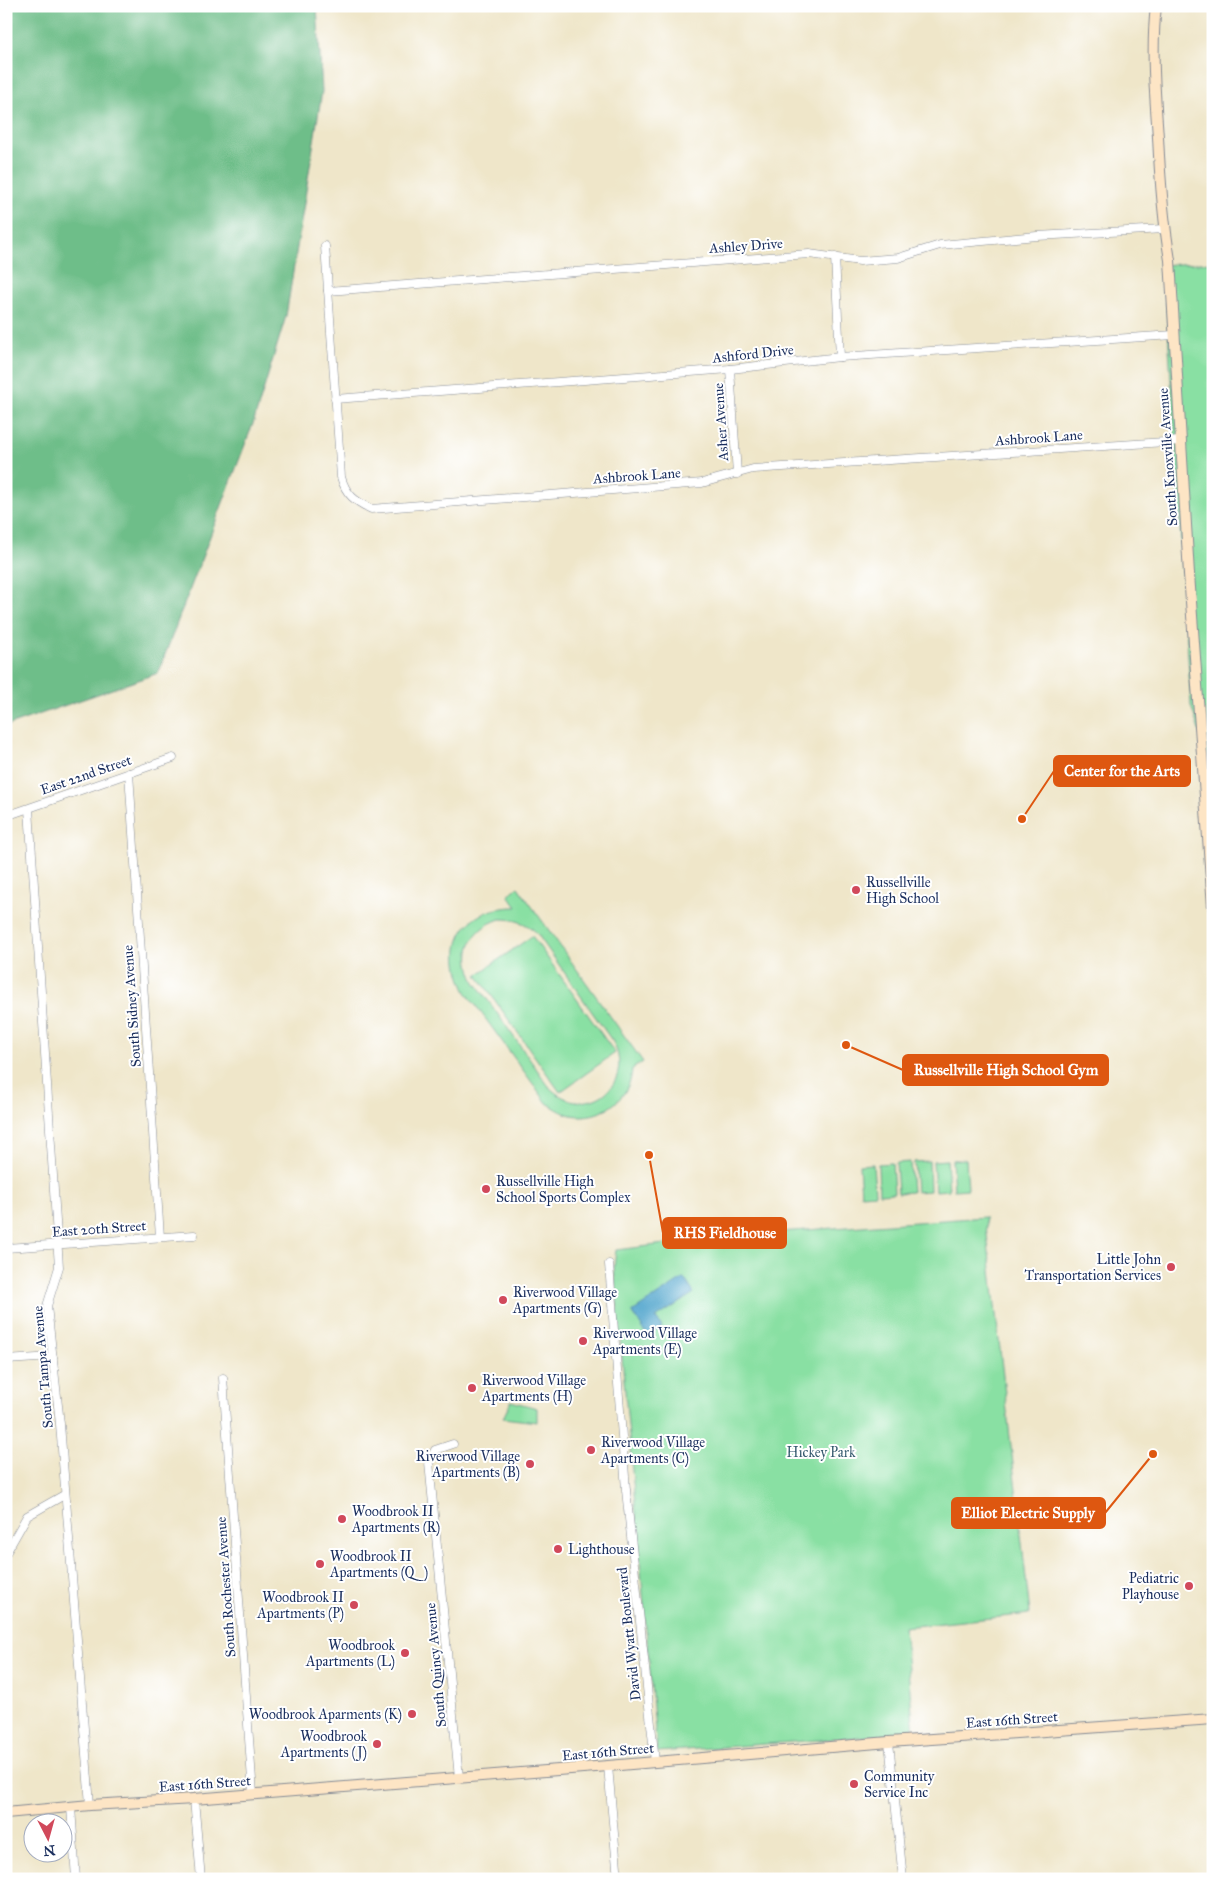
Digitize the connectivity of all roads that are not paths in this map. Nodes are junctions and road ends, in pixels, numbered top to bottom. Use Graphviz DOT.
graph roads {
  1 [pos="1156,6"];
  2 [pos="1164,229"];
  3 [pos="325,246"];
  4 [pos="835,257"];
  5 [pos="328,291"];
  6 [pos="1174,335"];
  7 [pos="840,358"];
  8 [pos="730,369"];
  9 [pos="335,400"];
  10 [pos="1180,441"];
  11 [pos="737,474"];
  12 [pos="173,758"];
  13 [pos="129,773"];
  14 [pos="29,809"];
  15 [pos="6,816"];
  16 [pos="1213,907"];
  17 [pos="194,1235"];
  18 [pos="160,1237"];
  19 [pos="58,1244"];
  20 [pos="6,1248"];
  21 [pos="609,1264"];
  22 [pos="53,1357"];
  23 [pos="6,1360"];
  24 [pos="223,1378"];
  25 [pos="453,1444"];
  26 [pos="64,1495"];
  27 [pos="6,1552"];
  28 [pos="1213,1719"];
  29 [pos="889,1742"];
  30 [pos="655,1762"];
  31 [pos="608,1766"];
  32 [pos="459,1778"];
  33 [pos="253,1794"];
  34 [pos="194,1799"];
  35 [pos="90,1805"];
  36 [pos="71,1807"];
  37 [pos="6,1813"];
  38 [pos="76,1879"];
  39 [pos="201,1879"];
  40 [pos="618,1879"];
  41 [pos="903,1879"];
  1 -- 2 [label="street, South Knoxville Avenue"];
  2 -- 4 [label="street, Ashley Drive"];
  2 -- 6 [label="street, South Knoxville Avenue"];
  3 -- 5 [label="street, Ashbrook Lane"];
  4 -- 5 [label="street, Ashley Drive"];
  4 -- 7 [label="street"];
  5 -- 9 [label="street, Ashbrook Lane"];
  6 -- 7 [label="street, Ashford Drive"];
  6 -- 10 [label="street, South Knoxville Avenue"];
  7 -- 8 [label="street, Ashford Drive"];
  8 -- 9 [label="street, Ashford Drive"];
  8 -- 11 [label="street, Asher Avenue"];
  9 -- 11 [label="street, Ashbrook Lane"];
  10 -- 11 [label="street, Ashbrook Lane"];
  10 -- 16 [label="street, South Knoxville Avenue"];
  12 -- 13 [label="street, East 22nd Street"];
  13 -- 14 [label="street, East 22nd Street"];
  13 -- 18 [label="street, South Sidney Avenue"];
  14 -- 15 [label="street, East 22nd Street"];
  14 -- 19 [label="street, South Tampa Avenue"];
  17 -- 18 [label="street, East 20th Street"];
  18 -- 19 [label="street, East 20th Street"];
  19 -- 20 [label="street, East 20th Street"];
  19 -- 22 [label="street, South Tampa Avenue"];
  21 -- 30 [label="street, David Wyatt Boulevard"];
  22 -- 23 [label="street"];
  22 -- 26 [label="street, South Tampa Avenue"];
  24 -- 33 [label="street, South Rochester Avenue"];
  25 -- 32 [label="street, South Quincy Avenue"];
  26 -- 27 [label="street"];
  26 -- 35 [label="street, South Tampa Avenue"];
  28 -- 29 [label="street, East 16th Street"];
  29 -- 30 [label="street, East 16th Street"];
  29 -- 41 [label="street"];
  30 -- 31 [label="street, East 16th Street"];
  31 -- 32 [label="street, East 16th Street"];
  31 -- 40 [label="street"];
  32 -- 33 [label="street, East 16th Street"];
  33 -- 34 [label="street, East 16th Street"];
  34 -- 35 [label="street, East 16th Street"];
  34 -- 39 [label="street"];
  35 -- 36 [label="street, East 16th Street"];
  36 -- 37 [label="street, East 16th Street"];
  36 -- 38 [label="street"];
}
